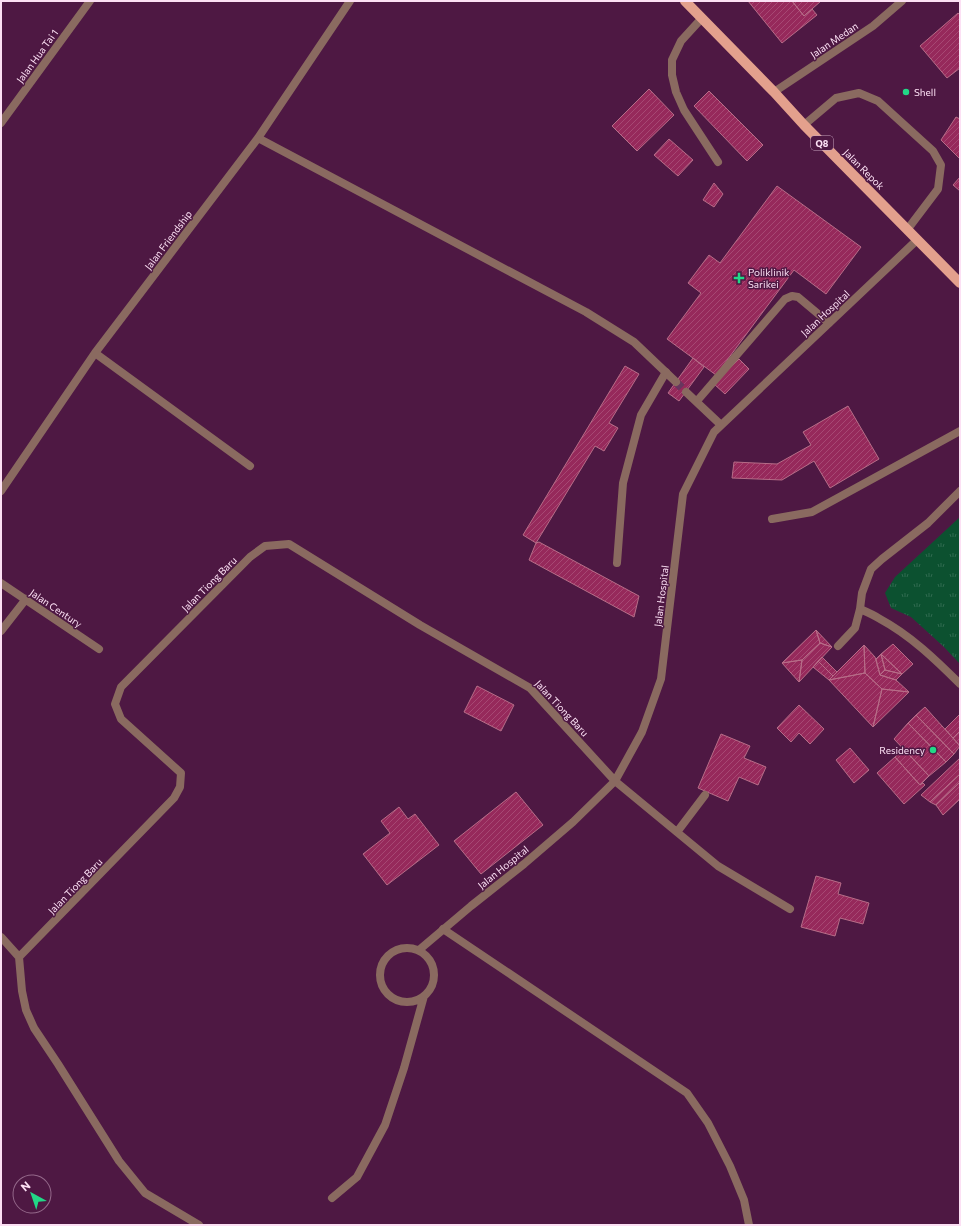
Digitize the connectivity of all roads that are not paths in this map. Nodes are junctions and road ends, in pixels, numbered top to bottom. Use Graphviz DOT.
graph roads {
  1 [pos="90,1"];
  2 [pos="350,1"];
  3 [pos="685,1"];
  4 [pos="902,1"];
  5 [pos="702,18"];
  6 [pos="774,92"];
  7 [pos="1,123"];
  8 [pos="804,125"];
  9 [pos="258,138"];
  10 [pos="718,162"];
  11 [pos="907,230"];
  12 [pos="917,240"];
  13 [pos="960,283"];
  14 [pos="829,323"];
  15 [pos="95,353"];
  16 [pos="666,372"];
  17 [pos="676,382"];
  18 [pos="686,392"];
  19 [pos="697,401"];
  20 [pos="721,424"];
  21 [pos="960,430"];
  22 [pos="250,466"];
  23 [pos="960,491"];
  24 [pos="1,492"];
  25 [pos="772,519"];
  26 [pos="617,563"];
  27 [pos="1,583"];
  28 [pos="26,599"];
  29 [pos="860,609"];
  30 [pos="1,630"];
  31 [pos="838,646"];
  32 [pos="99,649"];
  33 [pos="960,684"];
  34 [pos="615,781"];
  35 [pos="705,795"];
  36 [pos="677,832"];
  37 [pos="790,910"];
  38 [pos="443,929"];
  39 [pos="1,937"];
  40 [pos="419,950"];
  41 [pos="20,960"];
  42 [pos="424,996"];
  43 [pos="332,1198"];
  44 [pos="199,1225"];
  45 [pos="749,1225"];
  1 -- 7 [label="street, Jalan Hua Tai 1"];
  2 -- 9 [label="street, Jalan Friendship"];
  3 -- 5 [label="main road, Jalan Repok / Q8"];
  4 -- 6 [label="street, Jalan Medan"];
  5 -- 6 [label="main road, Jalan Repok / Q8"];
  5 -- 10 [label="street"];
  6 -- 8 [label="main road, Jalan Repok / Q8"];
  8 -- 11 [label="main road, Jalan Repok / Q8"];
  8 -- 11 [label="street"];
  9 -- 15 [label="street, Jalan Friendship"];
  9 -- 16 [label="street"];
  11 -- 12 [label="main road, Jalan Repok / Q8"];
  12 -- 13 [label="main road, Jalan Repok / Q8"];
  12 -- 14 [label="street, Jalan Hospital"];
  14 -- 19 [label="street"];
  14 -- 20 [label="street, Jalan Hospital"];
  15 -- 22 [label="street"];
  15 -- 24 [label="street, Jalan Friendship"];
  16 -- 17 [label="street"];
  16 -- 26 [label="street"];
  18 -- 19 [label="street"];
  19 -- 20 [label="street"];
  20 -- 34 [label="street, Jalan Hospital"];
  21 -- 25 [label="street"];
  23 -- 29 [label="street"];
  27 -- 28 [label="street, Jalan Century"];
  28 -- 30 [label="street"];
  28 -- 32 [label="street, Jalan Century"];
  29 -- 31 [label="street"];
  29 -- 33 [label="street"];
  34 -- 36 [label="street, Jalan Tiong Baru"];
  34 -- 38 [label="street, Jalan Hospital"];
  34 -- 41 [label="street, Jalan Tiong Baru"];
  35 -- 36 [label="street"];
  36 -- 37 [label="street, Jalan Tiong Baru"];
  38 -- 40 [label="street, Jalan Hospital"];
  38 -- 45 [label="street"];
  39 -- 41 [label="street"];
  40 -- 42 [label="street"];
  40 -- 42 [label="street"];
  41 -- 44 [label="street"];
  42 -- 43 [label="street"];
}
